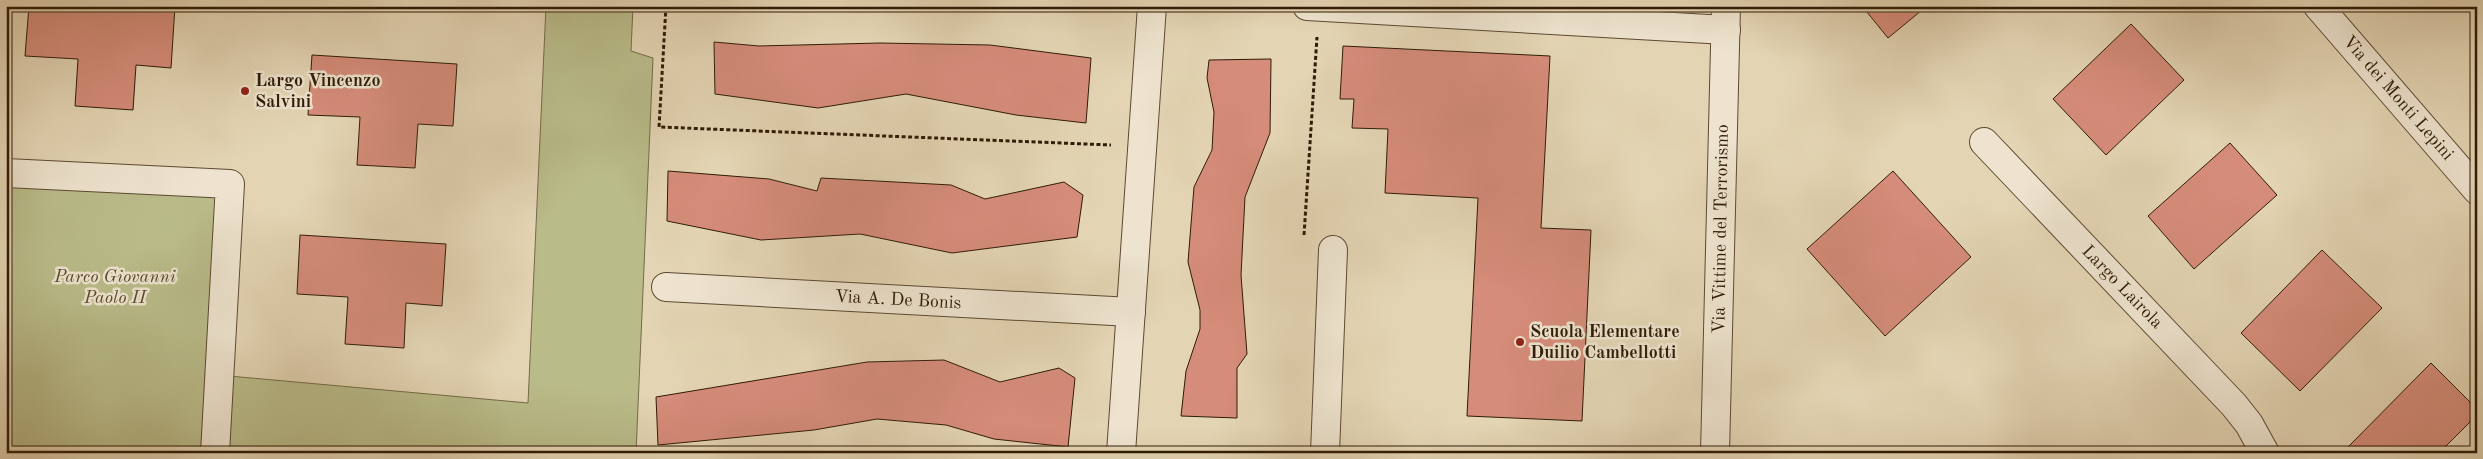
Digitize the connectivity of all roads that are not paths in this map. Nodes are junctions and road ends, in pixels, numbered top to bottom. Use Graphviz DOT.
graph roads {
  1 [pos="1152,6"];
  2 [pos="2318,6"];
  3 [pos="1313,7"];
  4 [pos="1726,18"];
  5 [pos="1984,142"];
  6 [pos="6,173"];
  7 [pos="2477,190"];
  8 [pos="1333,250"];
  9 [pos="666,288"];
  10 [pos="1131,312"];
  11 [pos="2261,444"];
  12 [pos="215,453"];
  13 [pos="1121,453"];
  14 [pos="1324,453"];
  15 [pos="1715,453"];
  1 -- 10 [label="street"];
  2 -- 7 [label="street, Via dei Monti Lepini"];
  3 -- 4 [label="street"];
  4 -- 15 [label="street, Via Vittime del Terrorismo"];
  5 -- 11 [label="street, Largo Lairola"];
  6 -- 12 [label="street"];
  8 -- 14 [label="street"];
  9 -- 10 [label="street, Via A. De Bonis"];
  10 -- 13 [label="street"];
}
